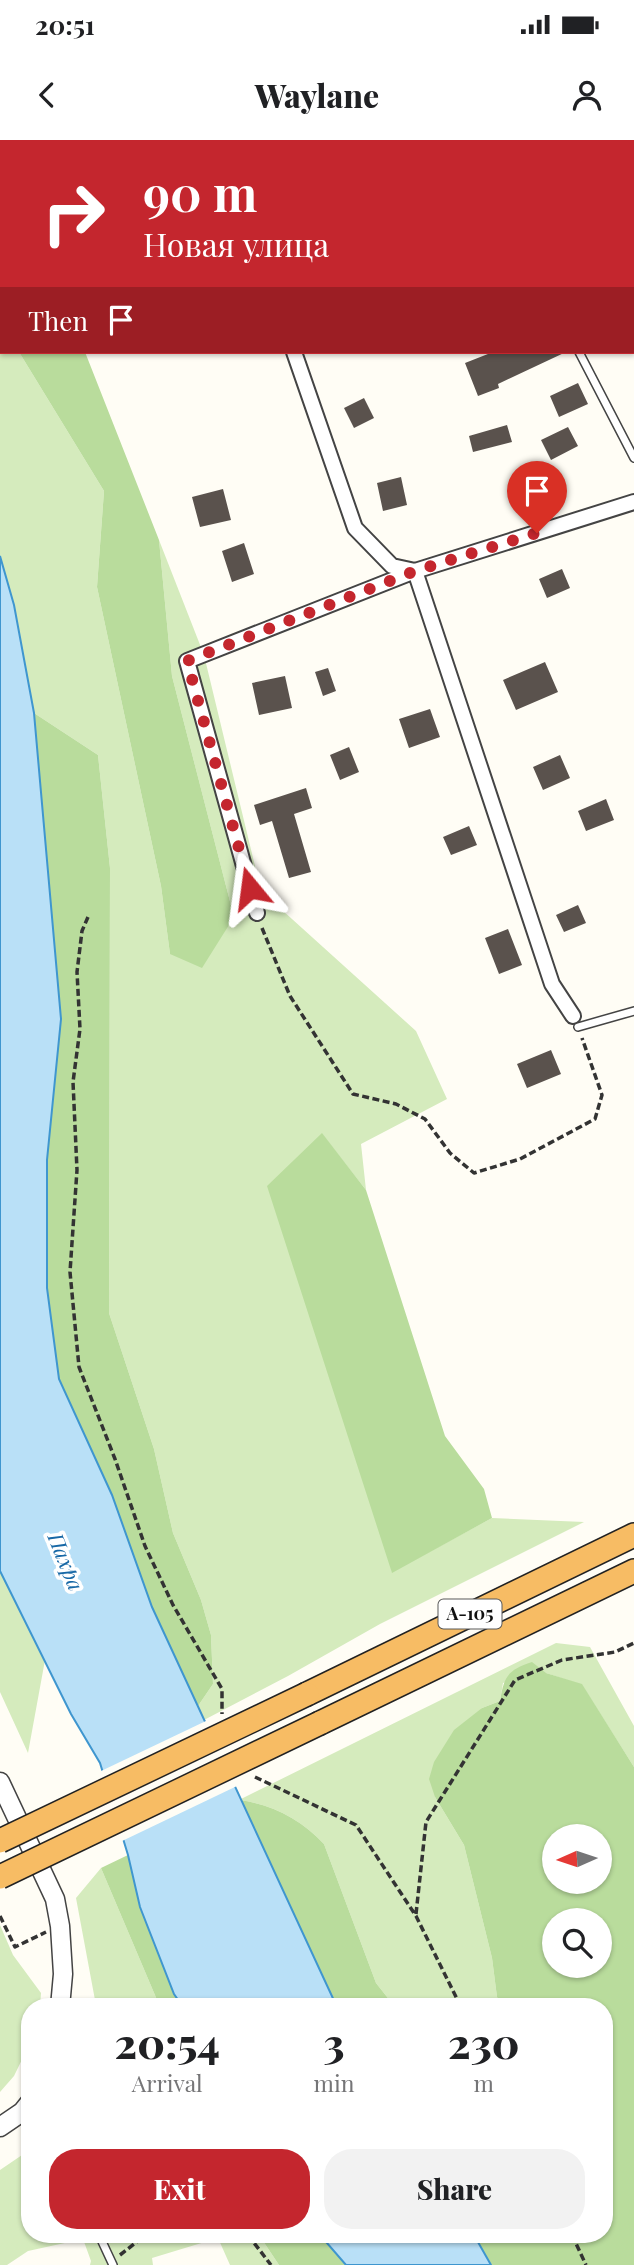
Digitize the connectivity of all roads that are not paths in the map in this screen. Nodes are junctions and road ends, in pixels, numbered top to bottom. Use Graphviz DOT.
graph roads {
  1 [pos="295,354"];
  2 [pos="580,354"];
  3 [pos="634,458"];
  4 [pos="634,502"];
  5 [pos="415,571"];
  6 [pos="257,913"];
  7 [pos="634,1011"];
  8 [pos="576,1022"];
  9 [pos="634,1535"];
  10 [pos="634,1571"];
  11 [pos="0,1782"];
  12 [pos="5,1802"];
  13 [pos="0,1841"];
  14 [pos="0,1877"];
  15 [pos="61,1998"];
  16 [pos="21,2113"];
  17 [pos="0,2127"];
  18 [pos="103,2243"];
  19 [pos="113,2263"];
  1 -- 5 [label="street"];
  2 -- 3 [label="lane"];
  4 -- 5 [label="street"];
  5 -- 6 [label="street"];
  5 -- 8 [label="street"];
  7 -- 8 [label="lane"];
  9 -- 13 [label="highway, А-105, bridge"];
  10 -- 14 [label="highway, А-105, bridge"];
  11 -- 12 [label="street"];
  12 -- 15 [label="street"];
  16 -- 17 [label="street"];
  18 -- 19 [label="lane"];
}
